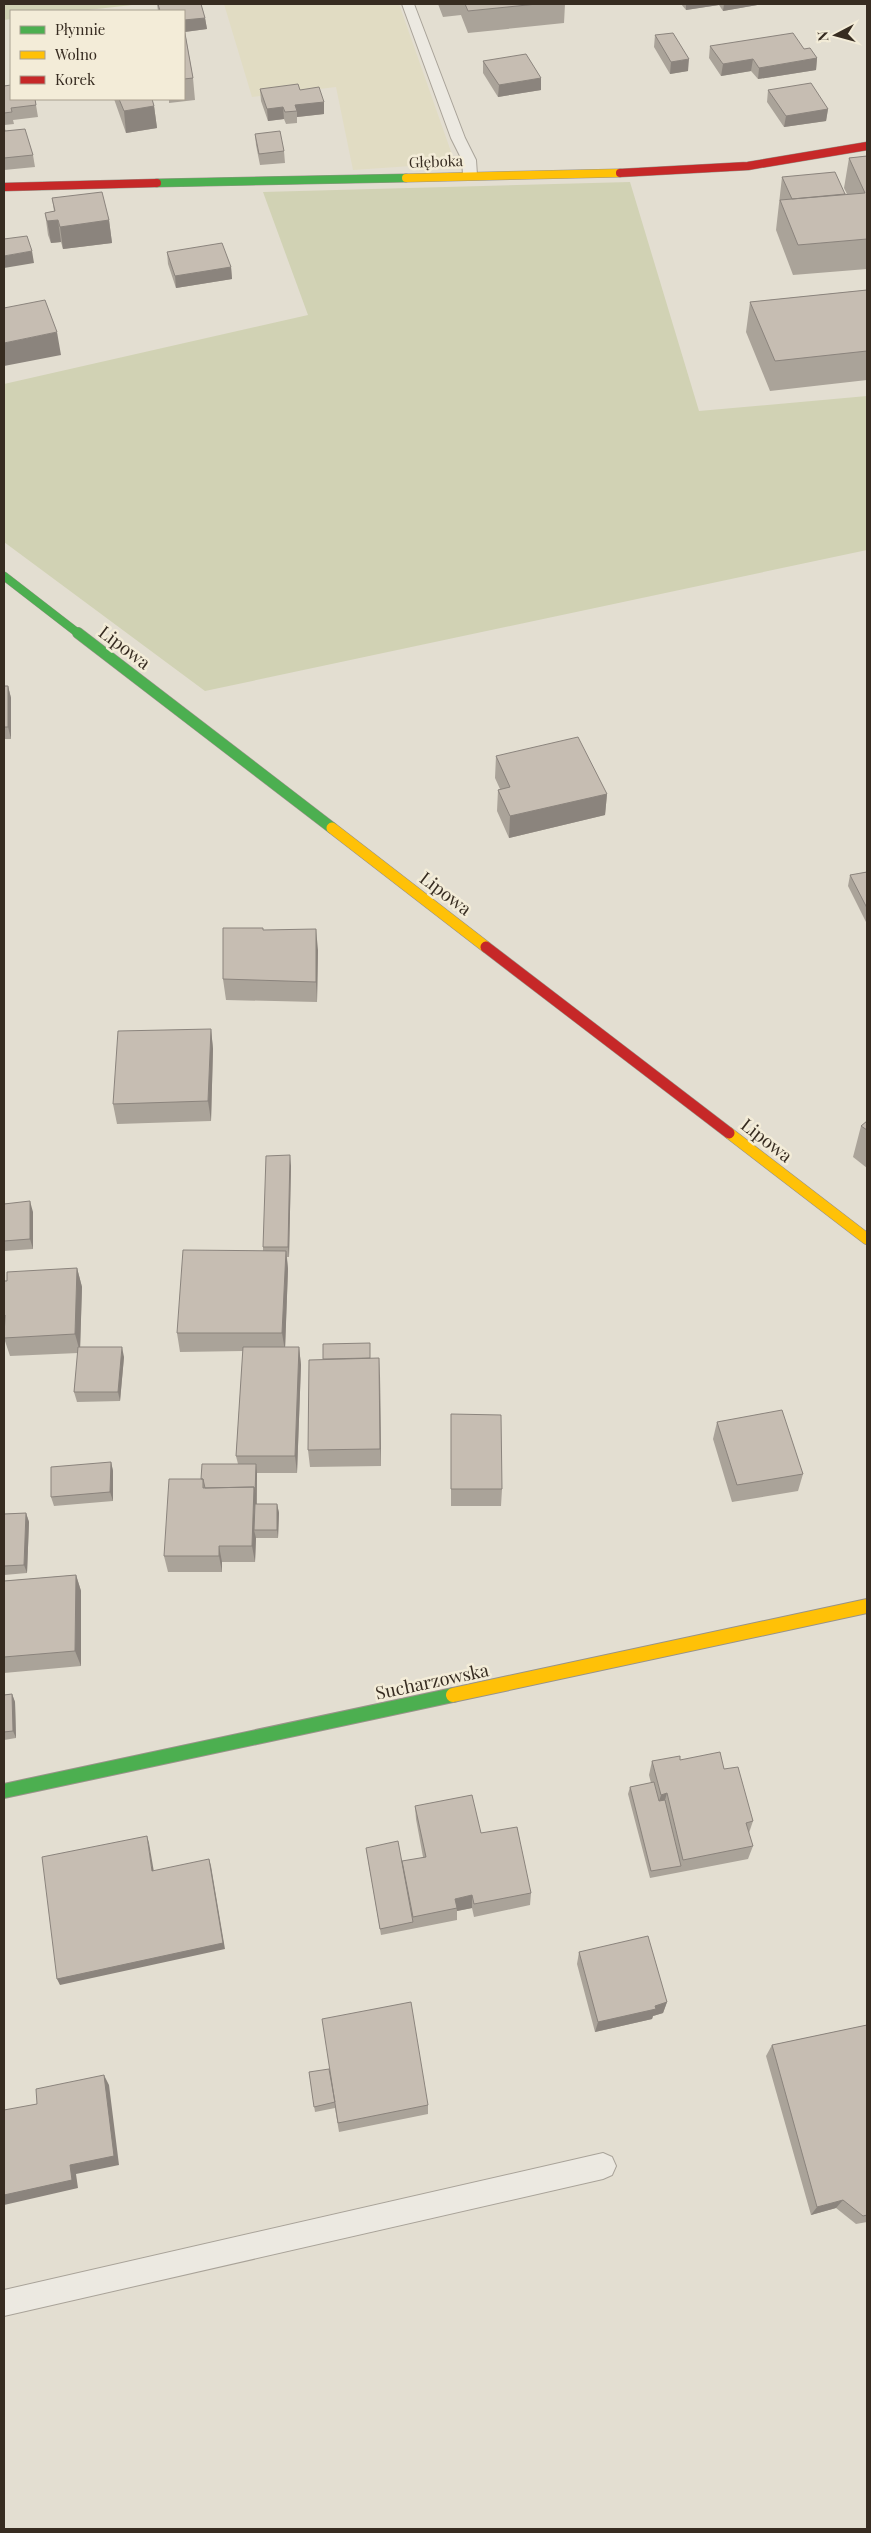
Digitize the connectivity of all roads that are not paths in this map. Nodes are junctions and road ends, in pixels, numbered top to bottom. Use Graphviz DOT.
graph roads {
  1 [pos="408,4"];
  2 [pos="867,146"];
  3 [pos="470,175"];
  4 [pos="4,187"];
  5 [pos="4,576"];
  6 [pos="867,1239"];
  7 [pos="867,1606"];
  8 [pos="4,1791"];
  9 [pos="603,2166"];
  10 [pos="4,2303"];
  1 -- 3 [label="lane"];
  2 -- 3 [label="street, Głęboka"];
  3 -- 4 [label="street, Głęboka"];
  5 -- 6 [label="street, Lipowa"];
  7 -- 8 [label="street, Sucharzowska"];
  9 -- 10 [label="lane"];
}
